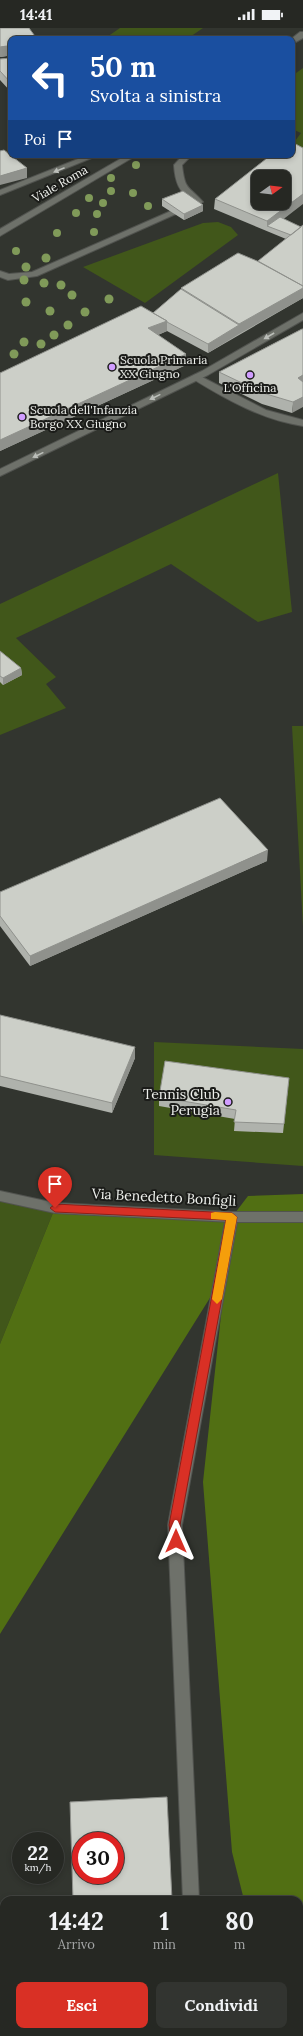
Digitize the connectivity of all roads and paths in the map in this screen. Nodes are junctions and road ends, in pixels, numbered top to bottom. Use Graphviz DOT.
graph roads {
  1 [pos="88,158"];
  2 [pos="128,158"];
  3 [pos="185,158"];
  4 [pos="0,194"];
  5 [pos="194,204"];
  6 [pos="174,213"];
  7 [pos="0,233"];
  8 [pos="0,274"];
  9 [pos="303,316"];
  10 [pos="196,377"];
  11 [pos="303,424"];
  12 [pos="0,473"];
  13 [pos="0,1196"];
  14 [pos="232,1217"];
  15 [pos="303,1217"];
  16 [pos="191,1896"];
  1 -- 4 [label="street, one-way"];
  2 -- 7 [label="street, Viale Roma"];
  3 -- 5 [label="street"];
  6 -- 8 [label="street"];
  9 -- 10 [label="street, one-way"];
  10 -- 11 [label="street"];
  10 -- 12 [label="street, one-way"];
  13 -- 14 [label="street, Via Benedetto Bonfigli"];
  14 -- 15 [label="street, Via Benedetto Bonfigli"];
  14 -- 16 [label="street"];
}
